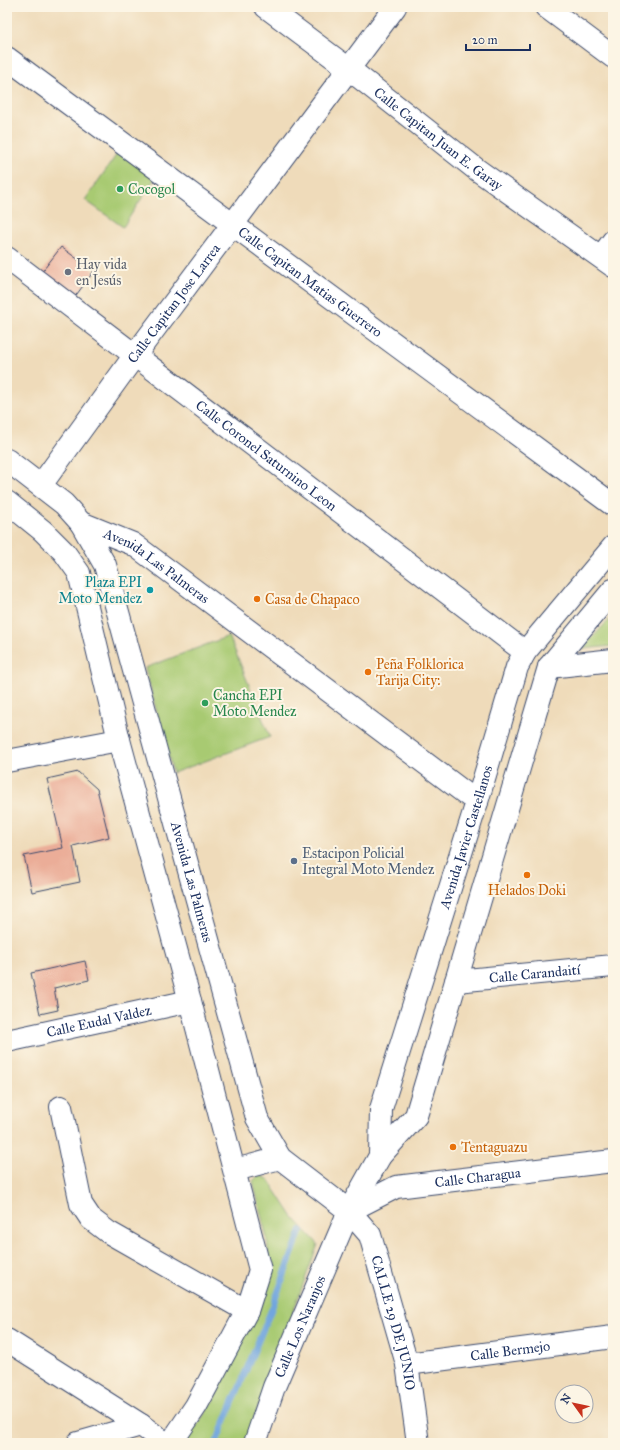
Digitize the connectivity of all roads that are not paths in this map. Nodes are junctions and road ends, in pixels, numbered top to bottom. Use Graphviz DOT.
graph roads {
  1 [pos="266,7"];
  2 [pos="395,7"];
  3 [pos="546,7"];
  4 [pos="613,57"];
  5 [pos="7,58"];
  6 [pos="349,69"];
  7 [pos="233,224"];
  8 [pos="609,255"];
  9 [pos="7,258"];
  10 [pos="135,355"];
  11 [pos="7,460"];
  12 [pos="40,485"];
  13 [pos="7,502"];
  14 [pos="613,505"];
  15 [pos="81,523"];
  16 [pos="613,547"];
  17 [pos="613,590"];
  18 [pos="525,652"];
  19 [pos="613,660"];
  20 [pos="549,667"];
  21 [pos="119,740"];
  22 [pos="7,761"];
  23 [pos="477,802"];
  24 [pos="613,966"];
  25 [pos="456,981"];
  26 [pos="190,1001"];
  27 [pos="7,1041"];
  28 [pos="61,1107"];
  29 [pos="380,1156"];
  30 [pos="280,1158"];
  31 [pos="613,1161"];
  32 [pos="235,1170"];
  33 [pos="349,1211"];
  34 [pos="247,1311"];
  35 [pos="613,1337"];
  36 [pos="7,1340"];
  37 [pos="407,1364"];
  38 [pos="141,1425"];
  39 [pos="78,1443"];
  40 [pos="165,1443"];
  41 [pos="171,1443"];
  42 [pos="255,1443"];
  43 [pos="418,1443"];
  1 -- 6 [label="street, Calle Capitan Juan E. Garay"];
  2 -- 6 [label="street, Calle Capitan Jose Larrea"];
  3 -- 4 [label="street"];
  5 -- 7 [label="street, Calle Capitan Matias Guerrero"];
  6 -- 7 [label="street, Calle Capitan Jose Larrea"];
  6 -- 8 [label="street, Calle Capitan Juan E. Garay"];
  7 -- 10 [label="street, Calle Capitan Jose Larrea"];
  7 -- 14 [label="street, Calle Capitan Matias Guerrero"];
  9 -- 10 [label="street, Calle Coronel Saturnino Leon"];
  10 -- 12 [label="street, Calle Capitan Jose Larrea"];
  10 -- 18 [label="street, Calle Coronel Saturnino Leon"];
  11 -- 12 [label="street, Avenida Las Palmeras"];
  12 -- 15 [label="street, Avenida Las Palmeras"];
  13 -- 21 [label="street"];
  15 -- 23 [label="street, Avenida Las Palmeras"];
  15 -- 30 [label="street, Avenida Las Palmeras"];
  16 -- 18 [label="street, Avenida Javier Castellanos"];
  17 -- 20 [label="street, Avenida Javier Castellanos"];
  18 -- 23 [label="street, Avenida Javier Castellanos"];
  19 -- 20 [label="street"];
  20 -- 25 [label="street, Avenida Javier Castellanos"];
  21 -- 22 [label="street"];
  21 -- 26 [label="street"];
  23 -- 29 [label="street, Avenida Javier Castellanos"];
  24 -- 25 [label="street, Calle Carandaití"];
  25 -- 29 [label="street, Avenida Javier Castellanos"];
  26 -- 27 [label="street, Calle Eudal Valdez"];
  26 -- 32 [label="street"];
  28 -- 34 [label="street"];
  29 -- 33 [label="street, Avenida Javier Castellanos"];
  30 -- 32 [label="street"];
  30 -- 33 [label="street, Avenida Las Palmeras"];
  31 -- 33 [label="street, Calle Charagua"];
  32 -- 34 [label="street"];
  33 -- 37 [label="street, CALLE 29 DE JUNIO"];
  33 -- 42 [label="street, Calle Los Naranjos"];
  34 -- 41 [label="street"];
  35 -- 37 [label="street, Calle Bermejo"];
  36 -- 38 [label="street"];
  37 -- 43 [label="street, CALLE 29 DE JUNIO"];
  38 -- 39 [label="street"];
  38 -- 40 [label="street"];
}
